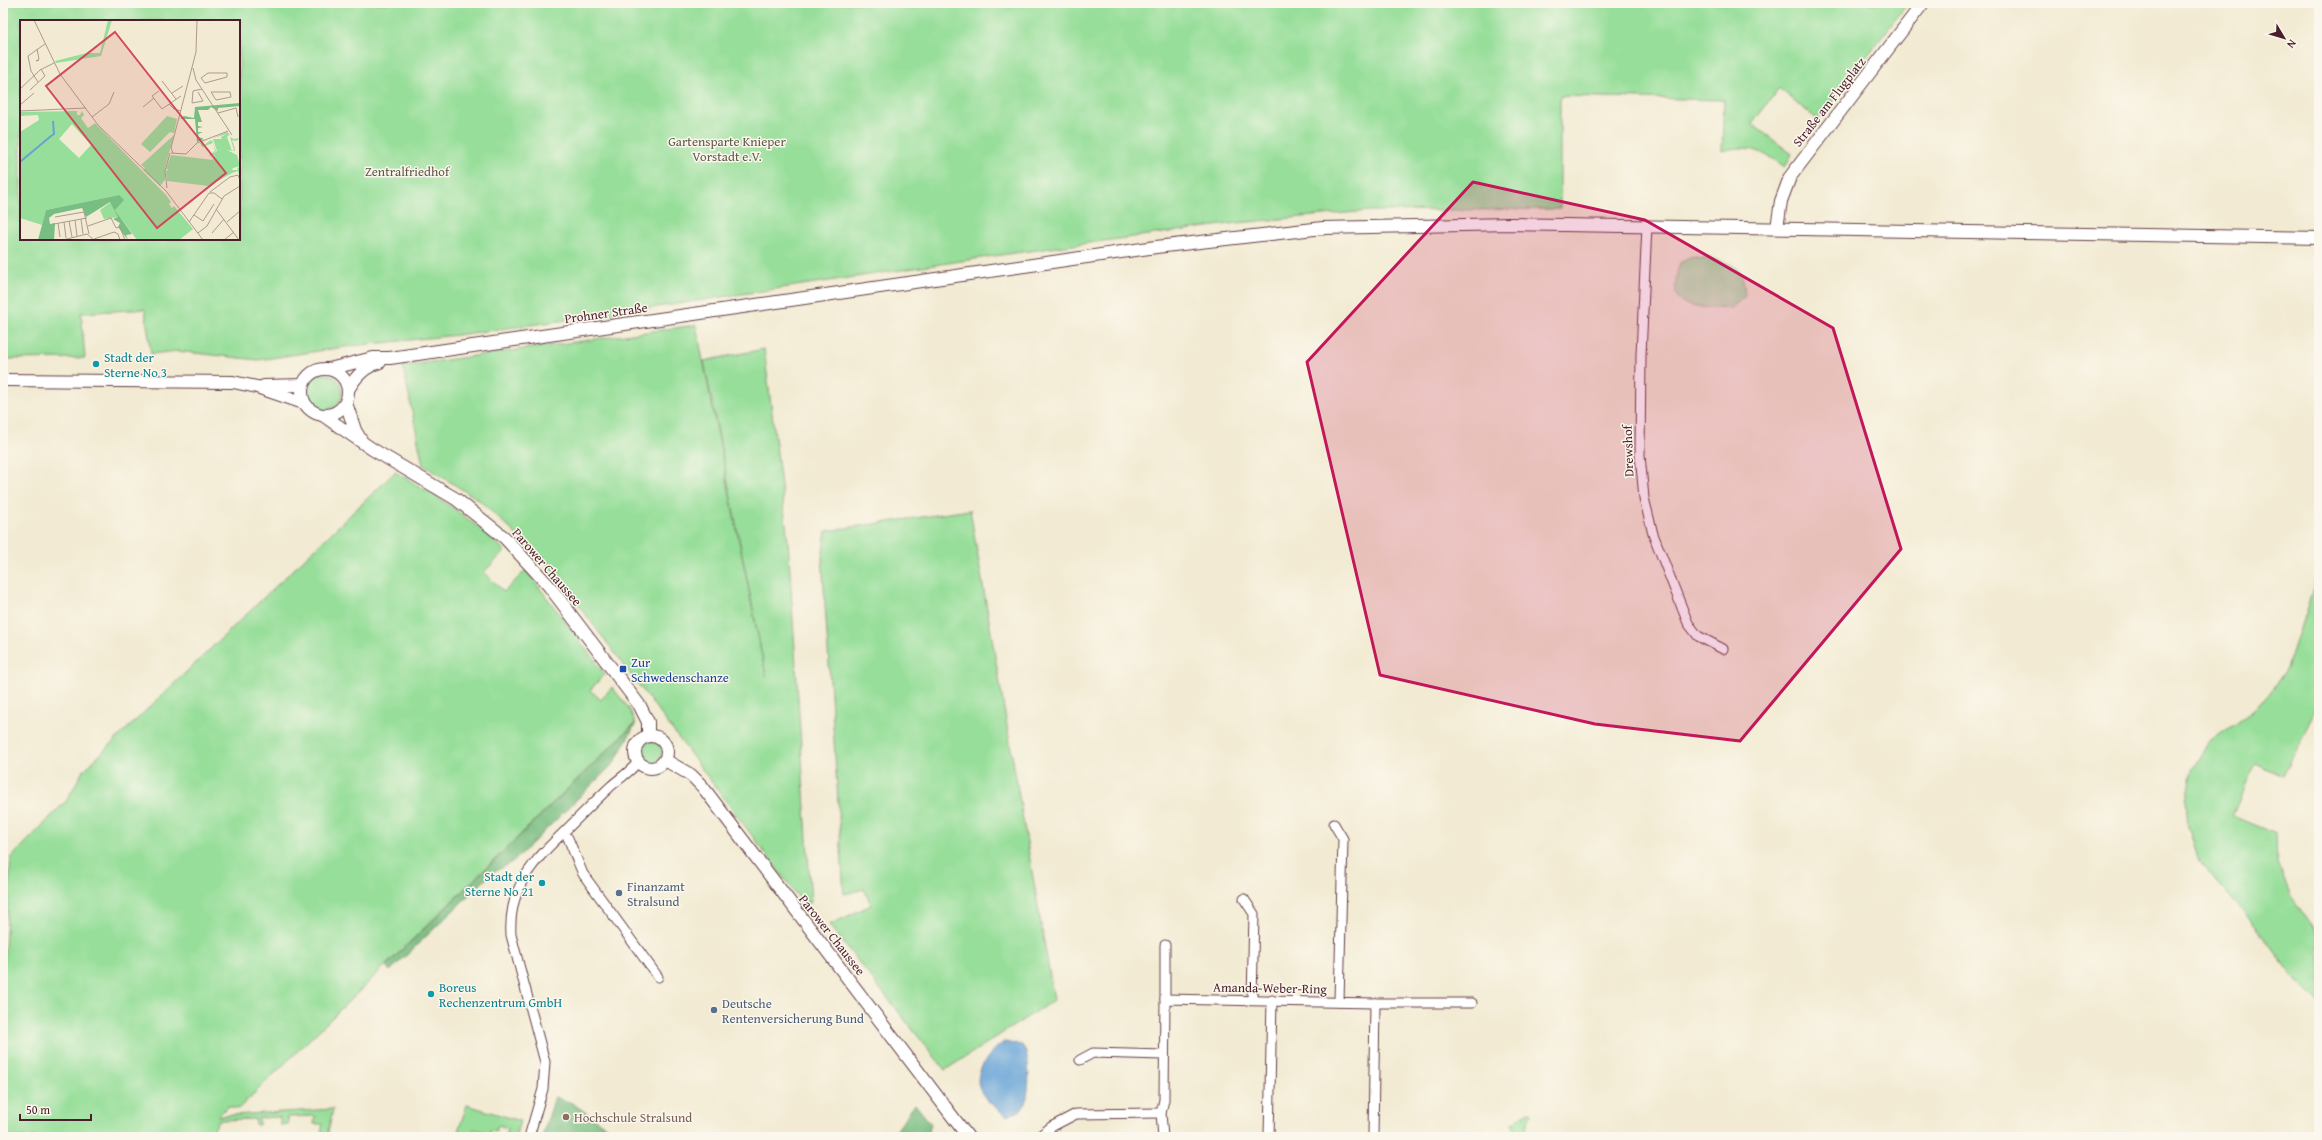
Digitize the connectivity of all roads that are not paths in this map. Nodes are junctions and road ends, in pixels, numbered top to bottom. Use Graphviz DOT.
graph roads {
  1 [pos="1923,3"];
  2 [pos="1647,226"];
  3 [pos="1777,228"];
  4 [pos="2319,238"];
  5 [pos="390,358"];
  6 [pos="329,369"];
  7 [pos="3,380"];
  8 [pos="302,385"];
  9 [pos="257,387"];
  10 [pos="348,390"];
  11 [pos="304,403"];
  12 [pos="346,403"];
  13 [pos="324,416"];
  14 [pos="362,442"];
  15 [pos="1723,649"];
  16 [pos="648,736"];
  17 [pos="665,760"];
  18 [pos="638,762"];
  19 [pos="1334,824"];
  20 [pos="568,838"];
  21 [pos="1244,899"];
  22 [pos="1165,945"];
  23 [pos="658,977"];
  24 [pos="1165,999"];
  25 [pos="1252,1000"];
  26 [pos="1272,1000"];
  27 [pos="1339,1002"];
  28 [pos="1375,1002"];
  29 [pos="1472,1003"];
  30 [pos="1164,1055"];
  31 [pos="1080,1060"];
  32 [pos="1161,1113"];
  33 [pos="529,1137"];
  34 [pos="968,1137"];
  35 [pos="1038,1137"];
  36 [pos="1163,1137"];
  37 [pos="1269,1137"];
  38 [pos="1373,1137"];
  1 -- 3 [label="main road, Straße am Flugplatz"];
  2 -- 3 [label="main road, Prohner Straße"];
  2 -- 5 [label="main road, Prohner Straße"];
  2 -- 15 [label="street, Drewshof"];
  3 -- 4 [label="main road, Prohner Straße"];
  5 -- 6 [label="main road, Prohner Straße"];
  5 -- 10 [label="main road, Prohner Straße"];
  6 -- 8 [label="main road"];
  6 -- 10 [label="main road"];
  7 -- 9 [label="main road"];
  8 -- 9 [label="main road"];
  8 -- 11 [label="main road"];
  9 -- 11 [label="main road"];
  10 -- 12 [label="main road"];
  11 -- 13 [label="main road, Parower Chaussee"];
  12 -- 13 [label="main road"];
  12 -- 14 [label="main road"];
  13 -- 14 [label="main road, Parower Chaussee"];
  14 -- 16 [label="main road, Parower Chaussee"];
  16 -- 17 [label="main road"];
  16 -- 18 [label="main road"];
  17 -- 18 [label="main road"];
  17 -- 34 [label="main road, Parower Chaussee"];
  18 -- 33 [label="street"];
  19 -- 27 [label="street"];
  20 -- 23 [label="street"];
  21 -- 25 [label="street"];
  22 -- 24 [label="street"];
  24 -- 25 [label="street, Amanda-Weber-Ring"];
  24 -- 30 [label="street"];
  25 -- 26 [label="street, Amanda-Weber-Ring"];
  26 -- 27 [label="street, Amanda-Weber-Ring"];
  26 -- 37 [label="street"];
  27 -- 28 [label="street, Amanda-Weber-Ring"];
  28 -- 29 [label="street, Amanda-Weber-Ring"];
  28 -- 38 [label="street"];
  30 -- 31 [label="street"];
  30 -- 32 [label="street"];
  32 -- 35 [label="street"];
  32 -- 36 [label="street"];
}
